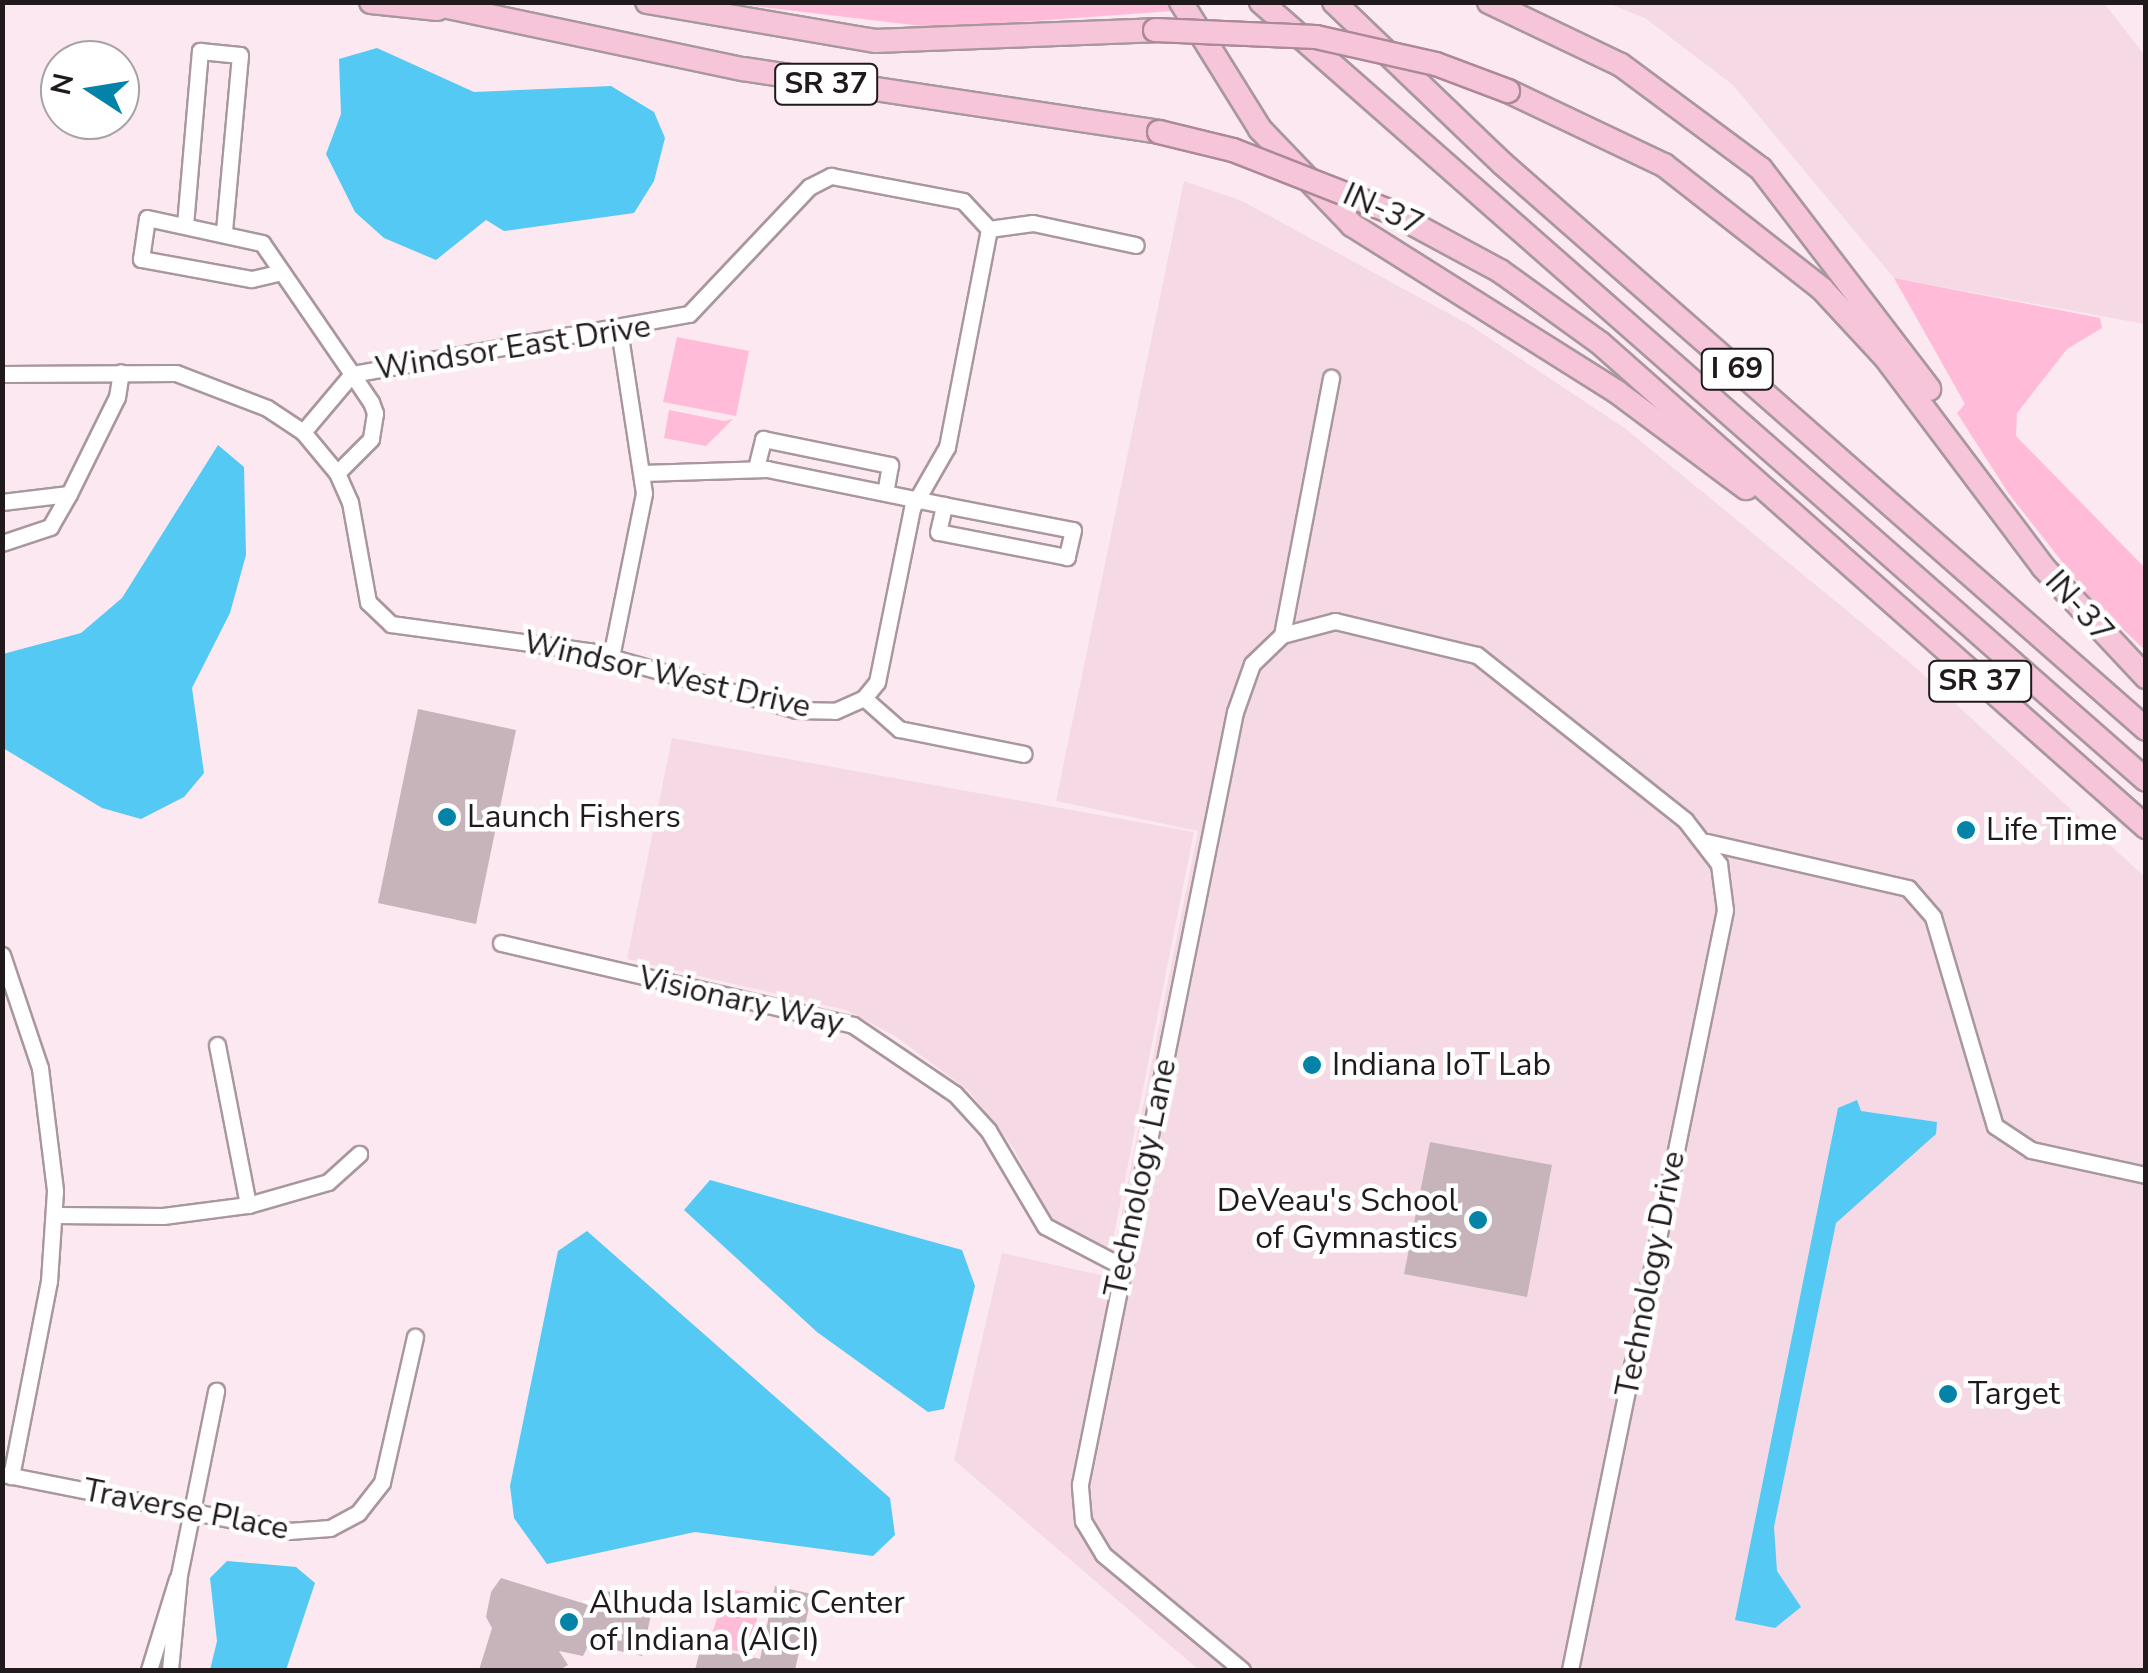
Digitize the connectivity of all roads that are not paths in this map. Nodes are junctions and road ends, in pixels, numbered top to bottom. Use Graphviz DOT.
graph roads {
  1 [pos="371,2"];
  2 [pos="424,2"];
  3 [pos="648,2"];
  4 [pos="1181,2"];
  5 [pos="1261,2"];
  6 [pos="1334,2"];
  7 [pos="1489,2"];
  8 [pos="471,13"];
  9 [pos="185,225"];
  10 [pos="989,229"];
  11 [pos="224,231"];
  12 [pos="1136,245"];
  13 [pos="282,272"];
  14 [pos="619,330"];
  15 [pos="121,372"];
  16 [pos="2,374"];
  17 [pos="352,374"];
  18 [pos="1331,378"];
  19 [pos="303,432"];
  20 [pos="756,468"];
  21 [pos="337,473"];
  22 [pos="642,473"];
  23 [pos="884,493"];
  24 [pos="69,494"];
  25 [pos="915,499"];
  26 [pos="2,502"];
  27 [pos="944,505"];
  28 [pos="2017,532"];
  29 [pos="1820,540"];
  30 [pos="2,543"];
  31 [pos="1282,635"];
  32 [pos="612,657"];
  33 [pos="2146,676"];
  34 [pos="864,698"];
  35 [pos="2146,729"];
  36 [pos="1024,754"];
  37 [pos="2146,780"];
  38 [pos="2144,826"];
  39 [pos="1707,842"];
  40 [pos="501,943"];
  41 [pos="2,955"];
  42 [pos="217,1045"];
  43 [pos="360,1154"];
  44 [pos="2146,1175"];
  45 [pos="248,1205"];
  46 [pos="54,1215"];
  47 [pos="1122,1267"];
  48 [pos="415,1337"];
  49 [pos="216,1391"];
  50 [pos="7,1475"];
  51 [pos="191,1512"];
  52 [pos="179,1575"];
  53 [pos="149,1670"];
  54 [pos="170,1670"];
  55 [pos="1242,1670"];
  56 [pos="1570,1670"];
  1 -- 8 [label="highway"];
  2 -- 8 [label="highway, IN-37 / SR 37"];
  3 -- 28 [label="highway, IN-37 / SR 37, bridge"];
  4 -- 29 [label="highway"];
  5 -- 37 [label="highway, I 69"];
  6 -- 35 [label="highway, I 69"];
  7 -- 28 [label="highway"];
  8 -- 29 [label="highway, IN-37 / SR 37, bridge"];
  9 -- 11 [label="street"];
  9 -- 11 [label="street"];
  9 -- 13 [label="street"];
  10 -- 12 [label="street"];
  10 -- 14 [label="street, Windsor East Drive"];
  10 -- 25 [label="street"];
  11 -- 13 [label="street"];
  13 -- 17 [label="street"];
  14 -- 17 [label="street, Windsor East Drive"];
  14 -- 22 [label="street"];
  15 -- 16 [label="street"];
  15 -- 19 [label="street"];
  15 -- 24 [label="street"];
  17 -- 19 [label="street, Windsor East Drive"];
  17 -- 21 [label="street, Windsor East Drive"];
  18 -- 31 [label="street"];
  19 -- 21 [label="street, Windsor West Drive"];
  20 -- 22 [label="street"];
  20 -- 23 [label="street"];
  20 -- 23 [label="street"];
  21 -- 32 [label="street, Windsor West Drive"];
  22 -- 32 [label="street"];
  23 -- 25 [label="street"];
  24 -- 26 [label="street"];
  24 -- 30 [label="street"];
  25 -- 27 [label="street"];
  25 -- 34 [label="street"];
  27 -- 27 [label="street"];
  28 -- 33 [label="highway, IN-37 / SR 37"];
  29 -- 38 [label="highway, IN-37 / SR 37"];
  31 -- 39 [label="street"];
  31 -- 47 [label="street, Technology Lane"];
  32 -- 34 [label="street, Windsor West Drive"];
  34 -- 36 [label="street"];
  39 -- 44 [label="street"];
  39 -- 56 [label="street, Technology Drive"];
  40 -- 47 [label="street, Visionary Way"];
  41 -- 46 [label="street"];
  42 -- 45 [label="street"];
  43 -- 45 [label="street"];
  45 -- 46 [label="street"];
  46 -- 50 [label="street"];
  47 -- 55 [label="street, Technology Lane"];
  48 -- 51 [label="street, Traverse Place"];
  49 -- 51 [label="street"];
  50 -- 51 [label="street, Traverse Place"];
  51 -- 52 [label="street"];
  52 -- 53 [label="street"];
  52 -- 54 [label="street"];
}
